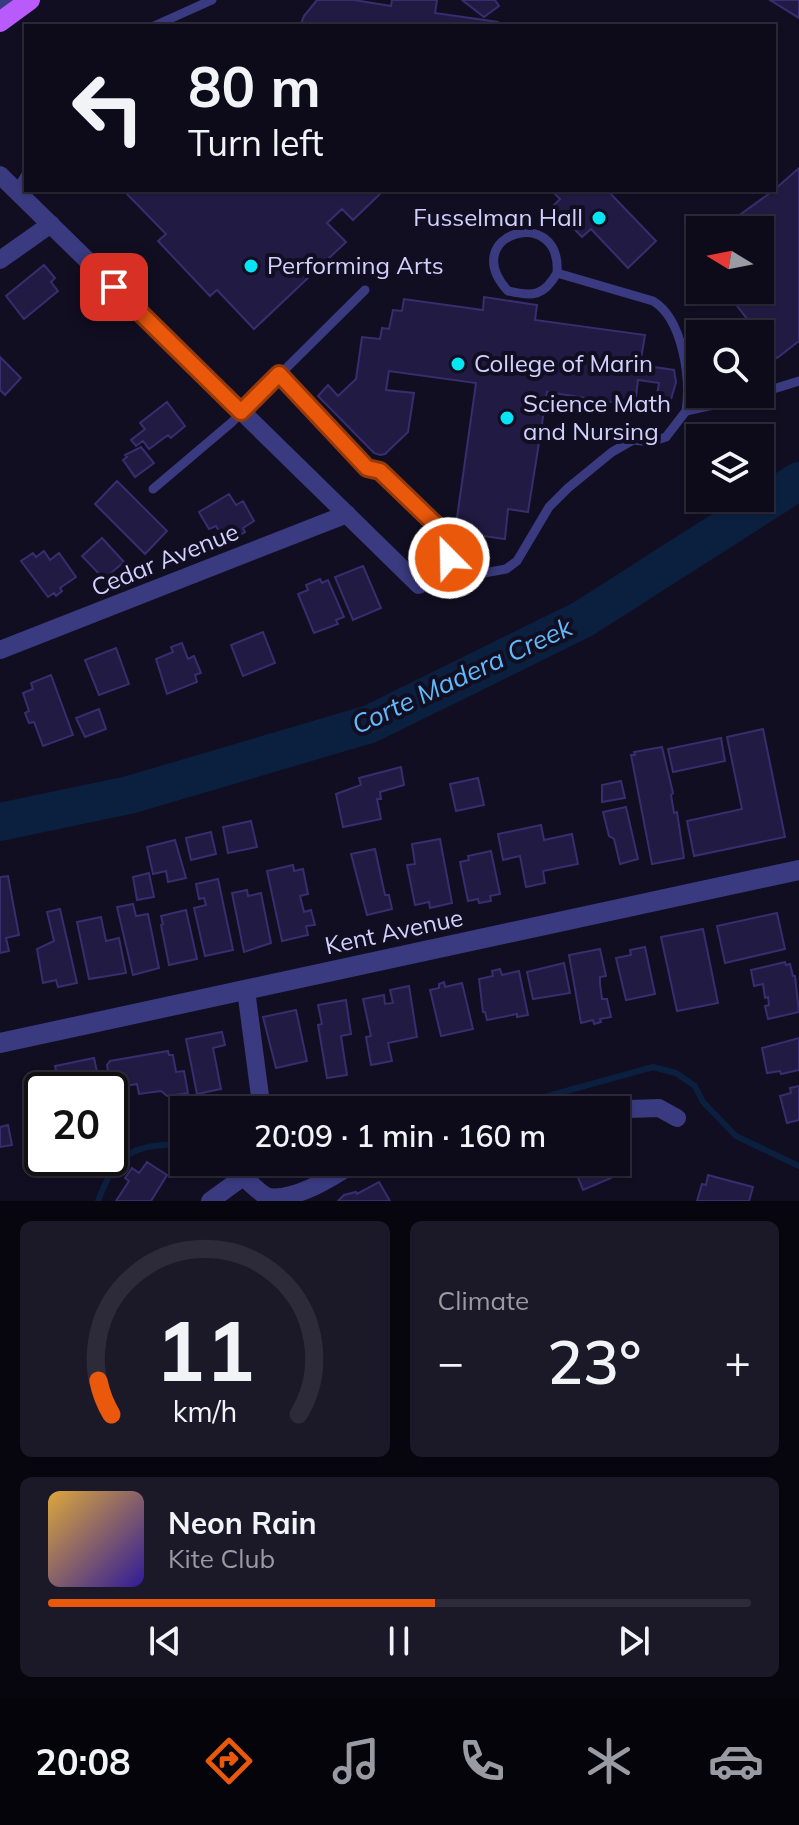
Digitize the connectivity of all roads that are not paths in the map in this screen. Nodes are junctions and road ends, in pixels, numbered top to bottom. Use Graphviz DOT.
graph roads {
  1 [pos="30,0"];
  2 [pos="212,0"];
  3 [pos="5,12"];
  4 [pos="158,24"];
  5 [pos="0,175"];
  6 [pos="24,177"];
  7 [pos="16,191"];
  8 [pos="51,224"];
  9 [pos="0,260"];
  10 [pos="557,273"];
  11 [pos="365,290"];
  12 [pos="279,374"];
  13 [pos="799,381"];
  14 [pos="686,411"];
  15 [pos="241,412"];
  16 [pos="153,489"];
  17 [pos="347,514"];
  18 [pos="442,581"];
  19 [pos="419,585"];
  20 [pos="0,650"];
  21 [pos="799,870"];
  22 [pos="246,990"];
  23 [pos="0,1043"];
  24 [pos="260,1096"];
  25 [pos="630,1109"];
  26 [pos="677,1118"];
  27 [pos="237,1176"];
  28 [pos="250,1176"];
  29 [pos="335,1176"];
  30 [pos="210,1201"];
  1 -- 3 [label="main road"];
  2 -- 4 [label="lane"];
  5 -- 7 [label="street"];
  6 -- 7 [label="lane"];
  7 -- 8 [label="street"];
  8 -- 9 [label="street"];
  8 -- 15 [label="street"];
  10 -- 10 [label="lane"];
  10 -- 14 [label="lane"];
  11 -- 12 [label="lane"];
  12 -- 15 [label="lane"];
  12 -- 18 [label="lane"];
  13 -- 14 [label="lane"];
  14 -- 18 [label="lane"];
  15 -- 16 [label="lane"];
  15 -- 17 [label="street"];
  17 -- 19 [label="street"];
  17 -- 20 [label="street, Cedar Avenue"];
  18 -- 19 [label="lane"];
  21 -- 22 [label="street, Kent Avenue"];
  22 -- 23 [label="street, Kent Avenue"];
  22 -- 24 [label="street"];
  25 -- 26 [label="street"];
  27 -- 30 [label="street"];
  28 -- 29 [label="street"];
}
